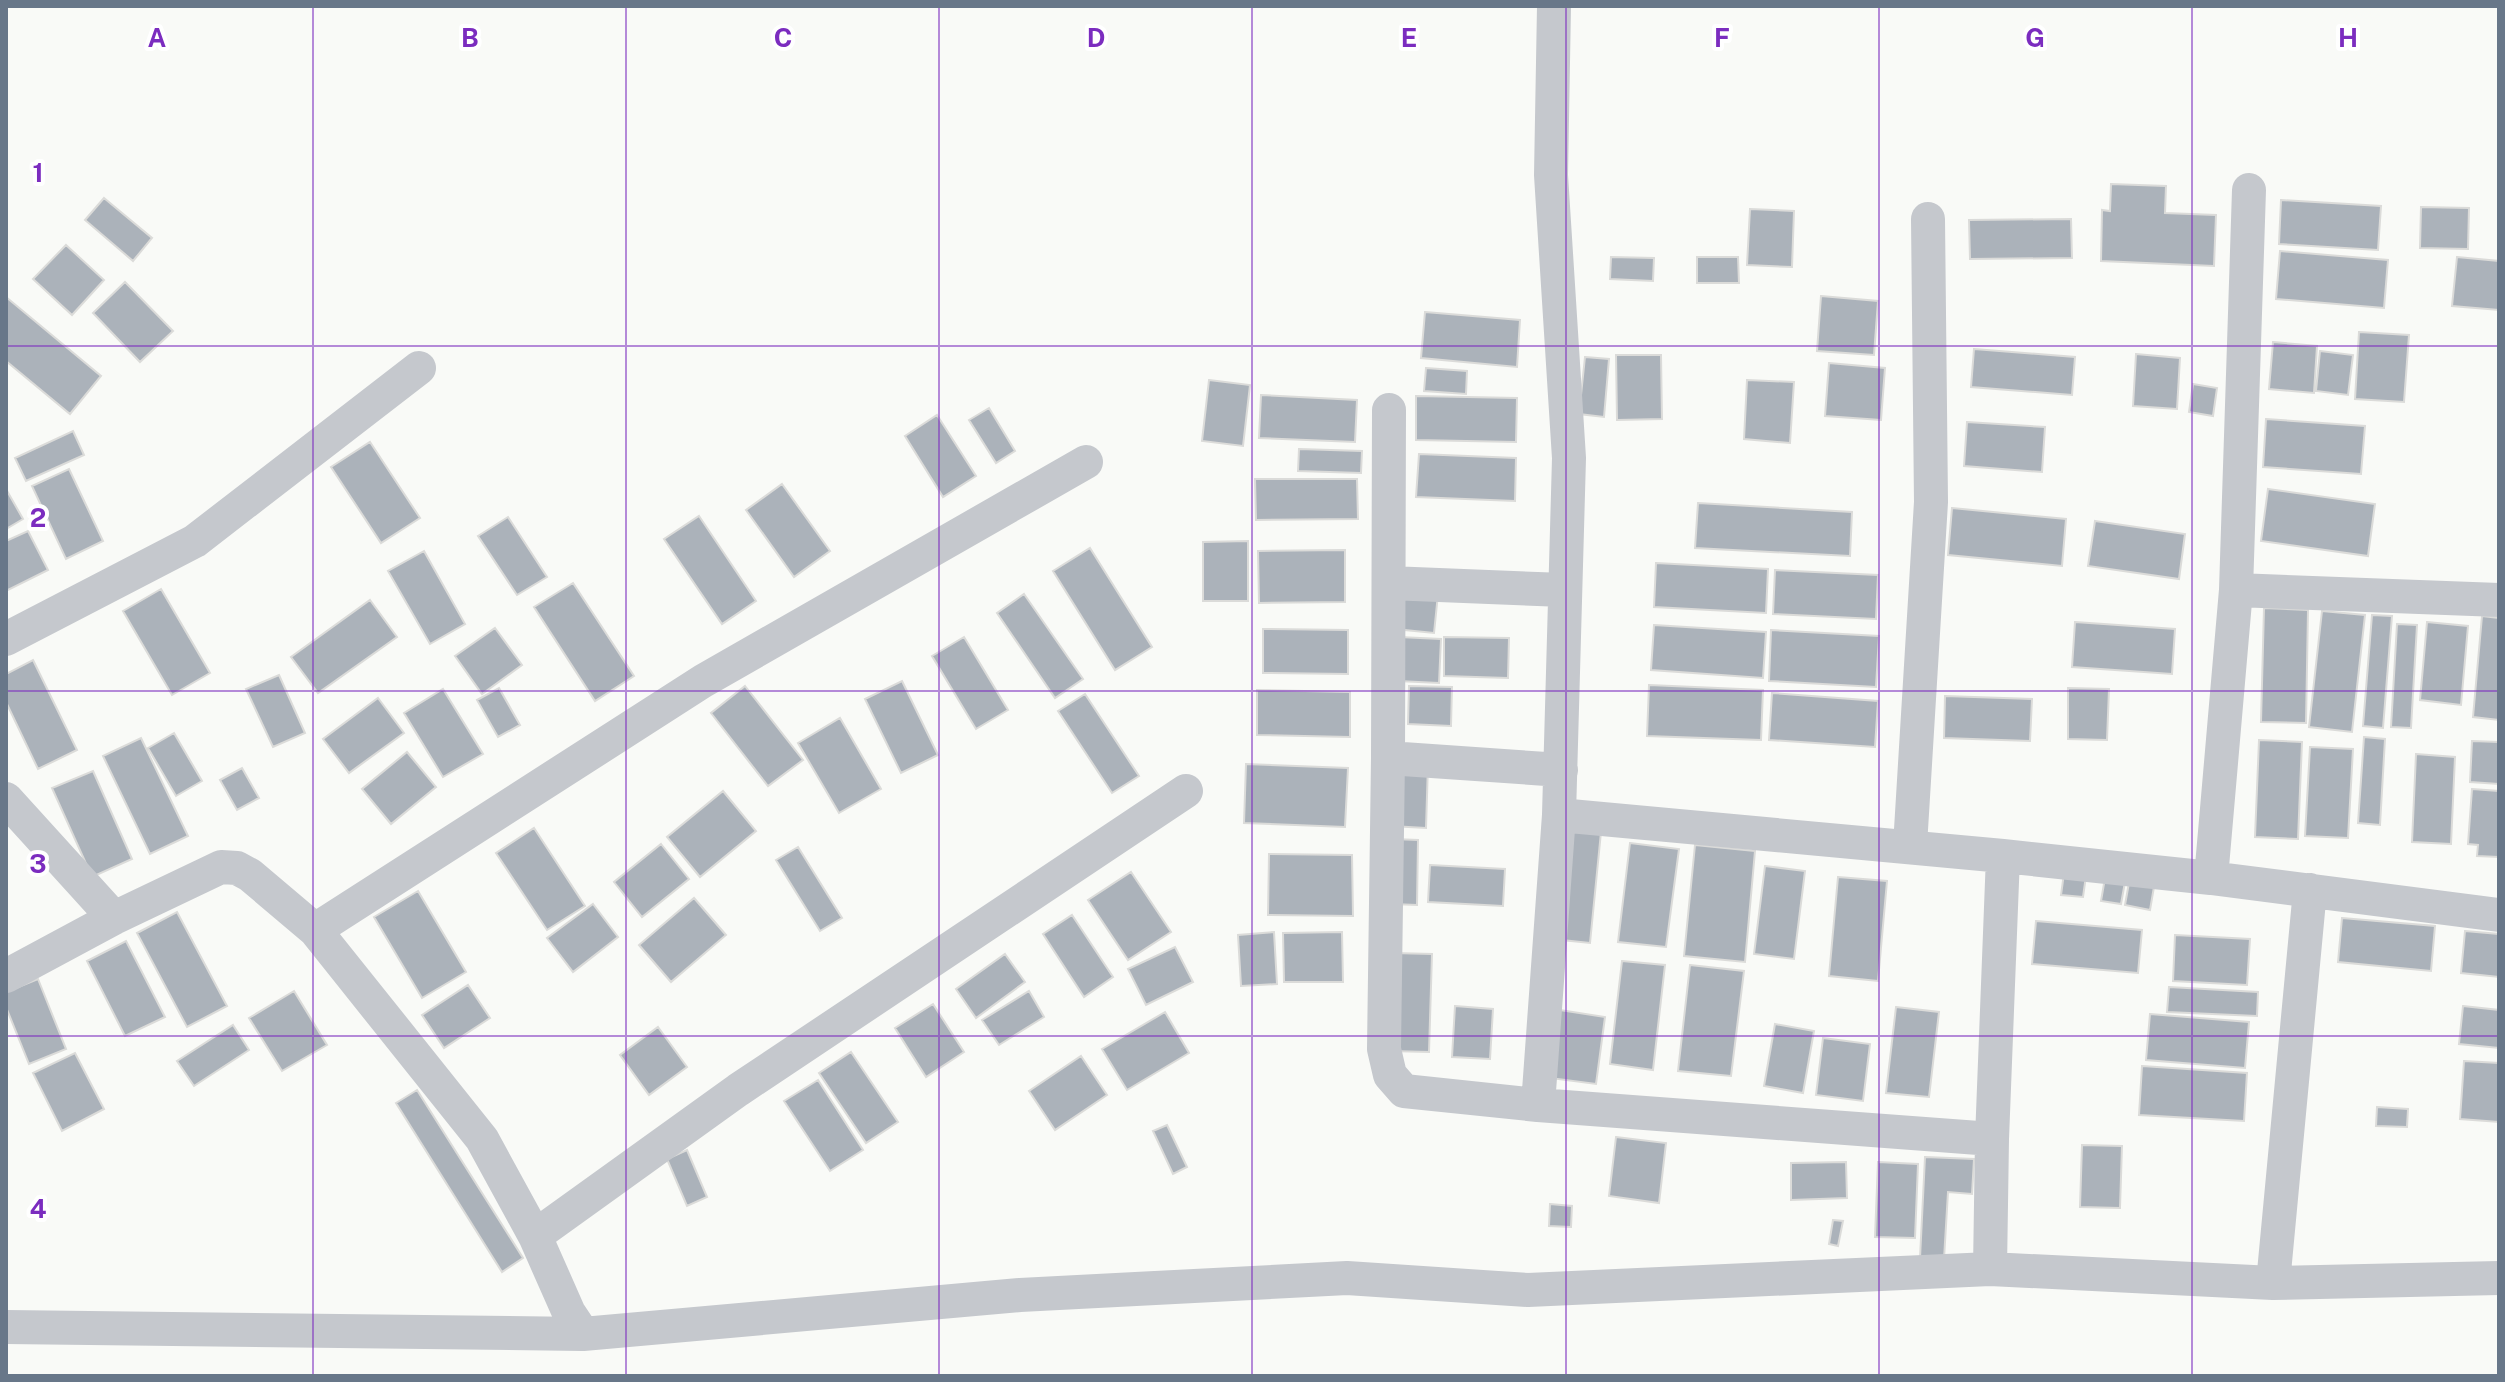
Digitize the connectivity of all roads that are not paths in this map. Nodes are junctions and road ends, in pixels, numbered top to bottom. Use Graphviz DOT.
graph roads {
  1 [pos="1554,6"];
  2 [pos="2249,190"];
  3 [pos="1928,219"];
  4 [pos="419,368"];
  5 [pos="1389,410"];
  6 [pos="1086,462"];
  7 [pos="1389,583"];
  8 [pos="1564,590"];
  9 [pos="2236,590"];
  10 [pos="2499,600"];
  11 [pos="6,639"];
  12 [pos="1388,758"];
  13 [pos="1561,770"];
  14 [pos="1186,791"];
  15 [pos="6,799"];
  16 [pos="1559,815"];
  17 [pos="1910,846"];
  18 [pos="2003,856"];
  19 [pos="2211,878"];
  20 [pos="2310,890"];
  21 [pos="2499,915"];
  22 [pos="114,918"];
  23 [pos="315,930"];
  24 [pos="6,976"];
  25 [pos="1538,1105"];
  26 [pos="1992,1139"];
  27 [pos="535,1236"];
  28 [pos="1990,1269"];
  29 [pos="2499,1278"];
  30 [pos="2273,1283"];
  31 [pos="6,1327"];
  32 [pos="583,1334"];
  1 -- 8 [label="street"];
  2 -- 9 [label="street"];
  3 -- 17 [label="street"];
  4 -- 11 [label="street"];
  5 -- 7 [label="street"];
  6 -- 23 [label="street"];
  7 -- 8 [label="street"];
  7 -- 12 [label="street"];
  8 -- 13 [label="street"];
  9 -- 10 [label="street"];
  9 -- 19 [label="street"];
  12 -- 13 [label="street"];
  12 -- 25 [label="street"];
  13 -- 16 [label="street"];
  14 -- 27 [label="street"];
  15 -- 22 [label="street"];
  16 -- 17 [label="street"];
  16 -- 25 [label="street"];
  17 -- 18 [label="street"];
  18 -- 19 [label="street"];
  18 -- 26 [label="street"];
  19 -- 20 [label="street"];
  20 -- 21 [label="street"];
  20 -- 30 [label="street"];
  22 -- 23 [label="street"];
  22 -- 24 [label="street"];
  23 -- 27 [label="street"];
  25 -- 26 [label="street"];
  26 -- 28 [label="street"];
  27 -- 32 [label="street"];
  28 -- 30 [label="street"];
  28 -- 32 [label="street"];
  29 -- 30 [label="street"];
  31 -- 32 [label="street"];
}
